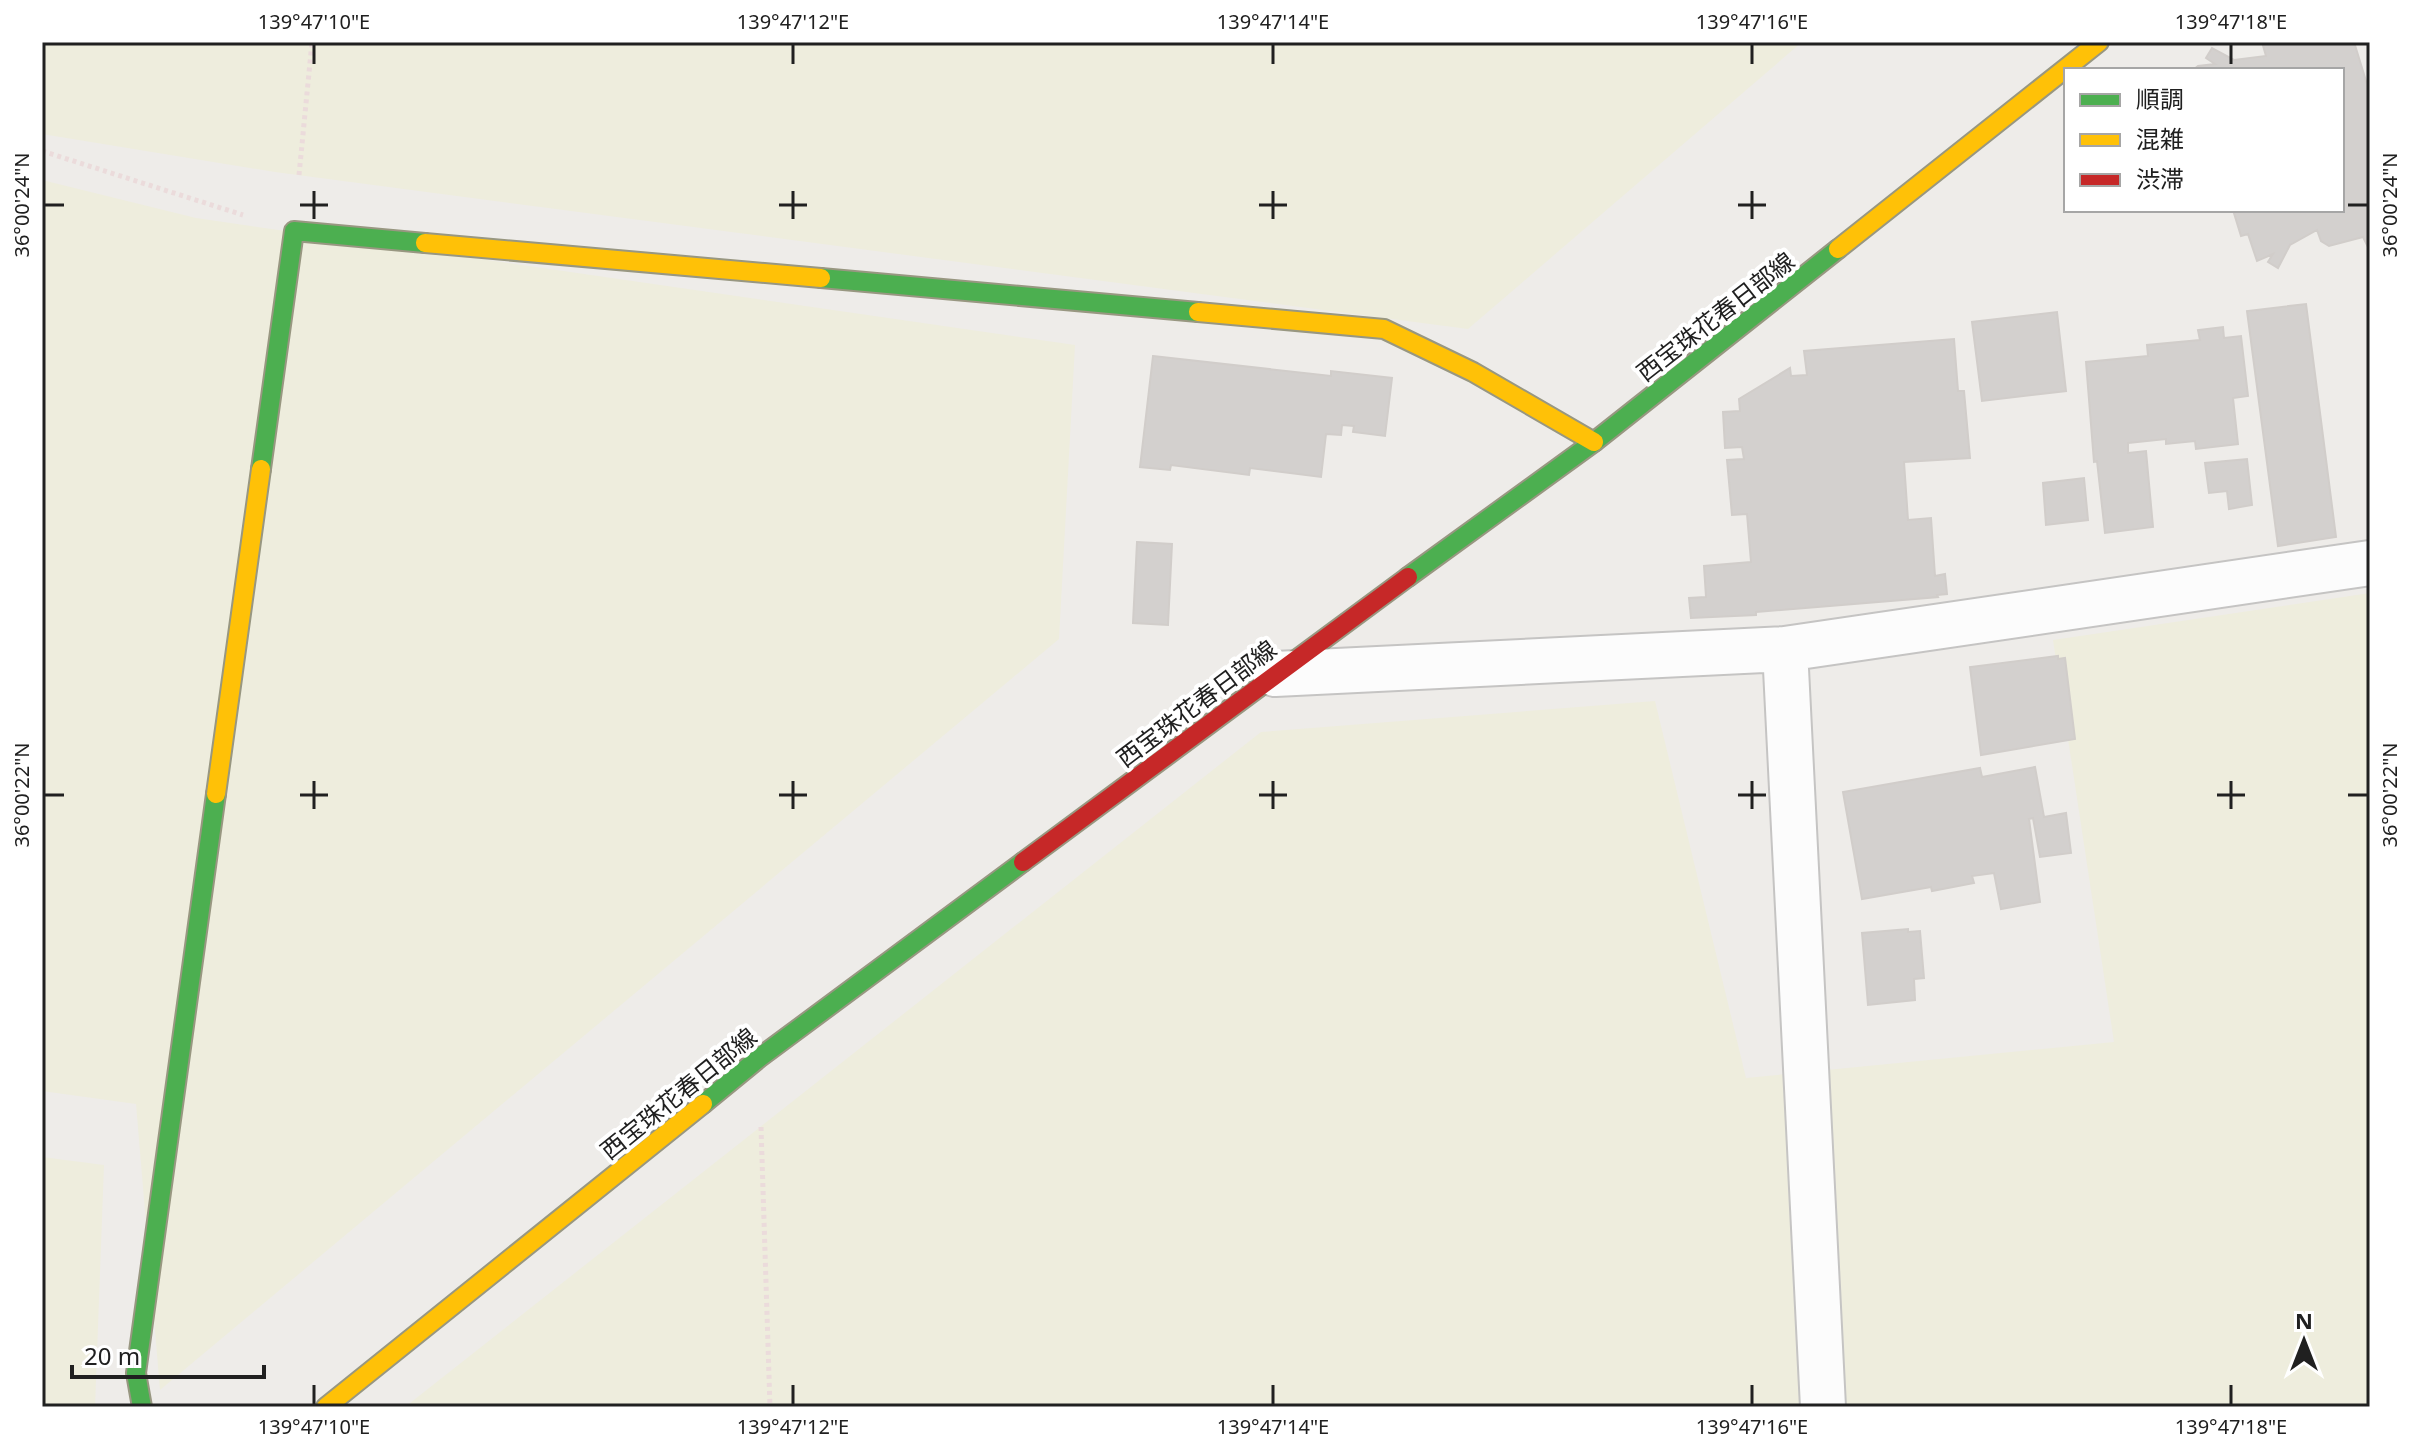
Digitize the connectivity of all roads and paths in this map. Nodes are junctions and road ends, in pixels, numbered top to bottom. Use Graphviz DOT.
graph roads {
  1 [pos="312,42"];
  2 [pos="2099,42"];
  3 [pos="2066,68"];
  4 [pos="2064,70"];
  5 [pos="42,151"];
  6 [pos="294,231"];
  7 [pos="1594,442"];
  8 [pos="2370,563"];
  9 [pos="1785,649"];
  10 [pos="1275,674"];
  11 [pos="759,1058"];
  12 [pos="142,1407"];
  13 [pos="326,1407"];
  14 [pos="770,1407"];
  15 [pos="1823,1407"];
  1 -- 6 [label="path"];
  2 -- 3 [label="street, 西宝珠花春日部線"];
  4 -- 7 [label="street, 西宝珠花春日部線"];
  5 -- 6 [label="path"];
  6 -- 7 [label="street"];
  6 -- 12 [label="street"];
  7 -- 10 [label="street, 西宝珠花春日部線"];
  8 -- 9 [label="street"];
  9 -- 10 [label="street"];
  9 -- 15 [label="street"];
  10 -- 11 [label="street, 西宝珠花春日部線"];
  11 -- 13 [label="street, 西宝珠花春日部線"];
  11 -- 14 [label="path"];
}
